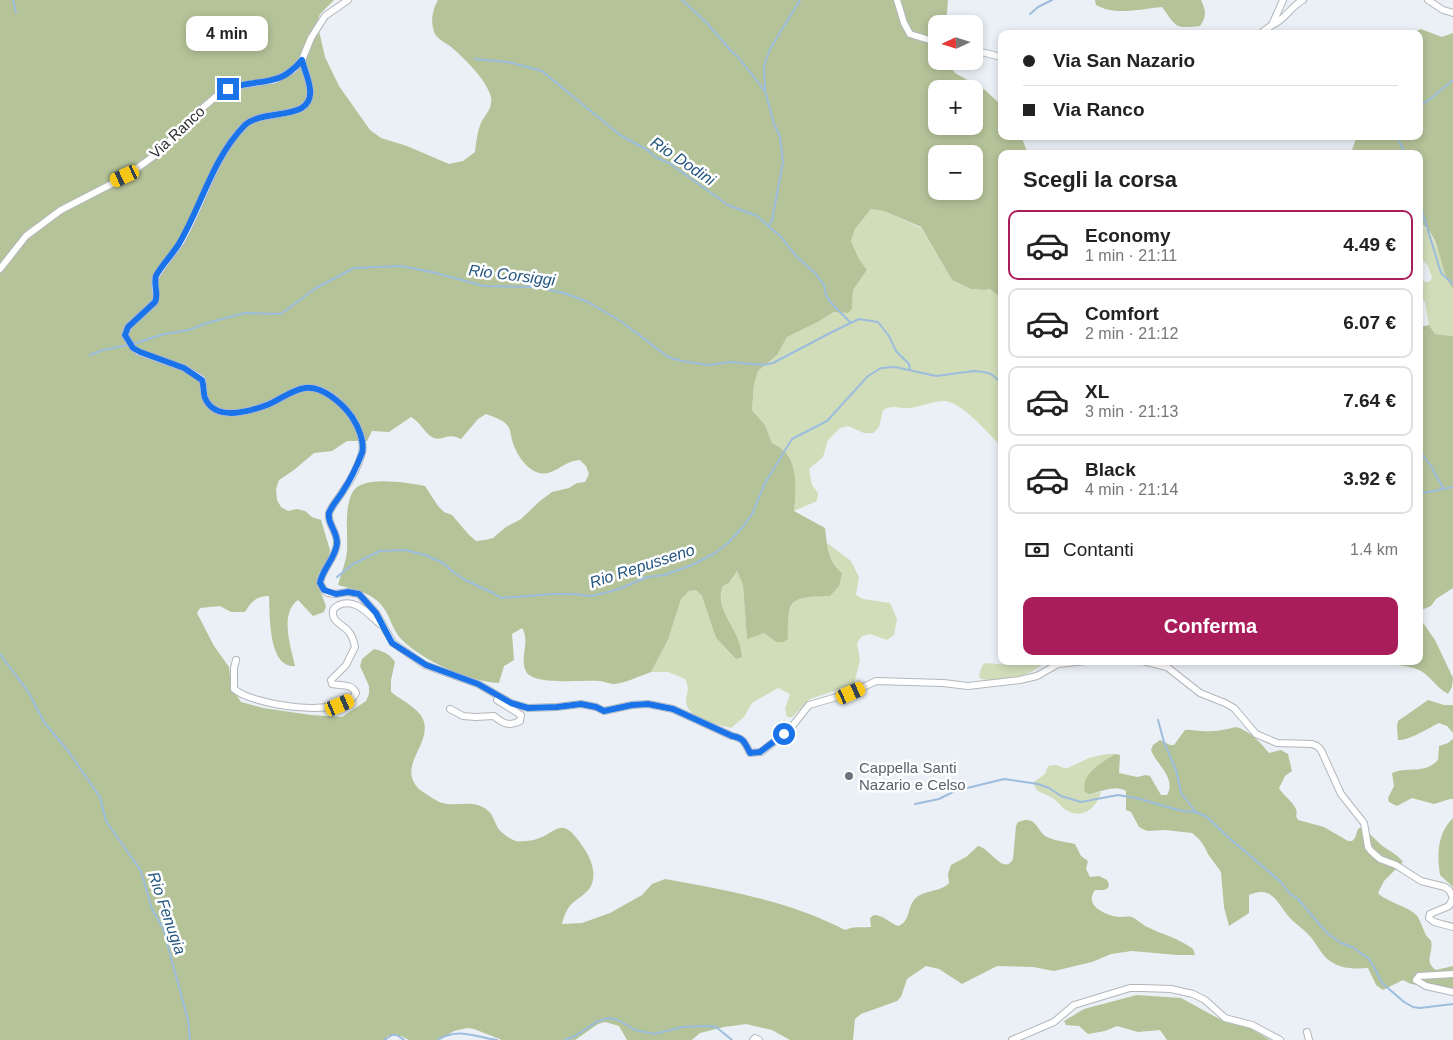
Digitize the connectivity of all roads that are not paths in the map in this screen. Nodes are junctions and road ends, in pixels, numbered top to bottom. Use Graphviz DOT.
graph roads {
  1 [pos="348,0"];
  2 [pos="897,0"];
  3 [pos="1283,0"];
  4 [pos="1303,0"];
  5 [pos="1428,0"];
  6 [pos="1453,13"];
  7 [pos="1272,25"];
  8 [pos="1265,30"];
  9 [pos="928,40"];
  10 [pos="983,52"];
  11 [pos="998,56"];
  12 [pos="302,60"];
  13 [pos="0,269"];
  14 [pos="383,628"];
  15 [pos="236,660"];
  16 [pos="1056,665"];
  17 [pos="1159,665"];
  18 [pos="490,692"];
  19 [pos="450,709"];
  20 [pos="1453,898"];
  21 [pos="1453,927"];
  22 [pos="1453,974"];
  23 [pos="1453,992"];
  24 [pos="1307,1032"];
  25 [pos="753,1040"];
  26 [pos="759,1040"];
  27 [pos="1012,1040"];
  28 [pos="1280,1040"];
  29 [pos="1308,1040"];
  1 -- 12 [label="street, Via Ranco"];
  2 -- 9 [label="street"];
  3 -- 7 [label="street"];
  4 -- 7 [label="street"];
  5 -- 6 [label="street"];
  7 -- 8 [label="street"];
  10 -- 11 [label="street"];
  12 -- 13 [label="street, Via Ranco"];
  12 -- 14 [label="street"];
  14 -- 15 [label="street"];
  14 -- 18 [label="street"];
  16 -- 18 [label="street"];
  17 -- 20 [label="street"];
  18 -- 19 [label="street"];
  20 -- 21 [label="street"];
  22 -- 23 [label="street"];
  24 -- 29 [label="street"];
  25 -- 26 [label="street"];
  27 -- 28 [label="street"];
}
